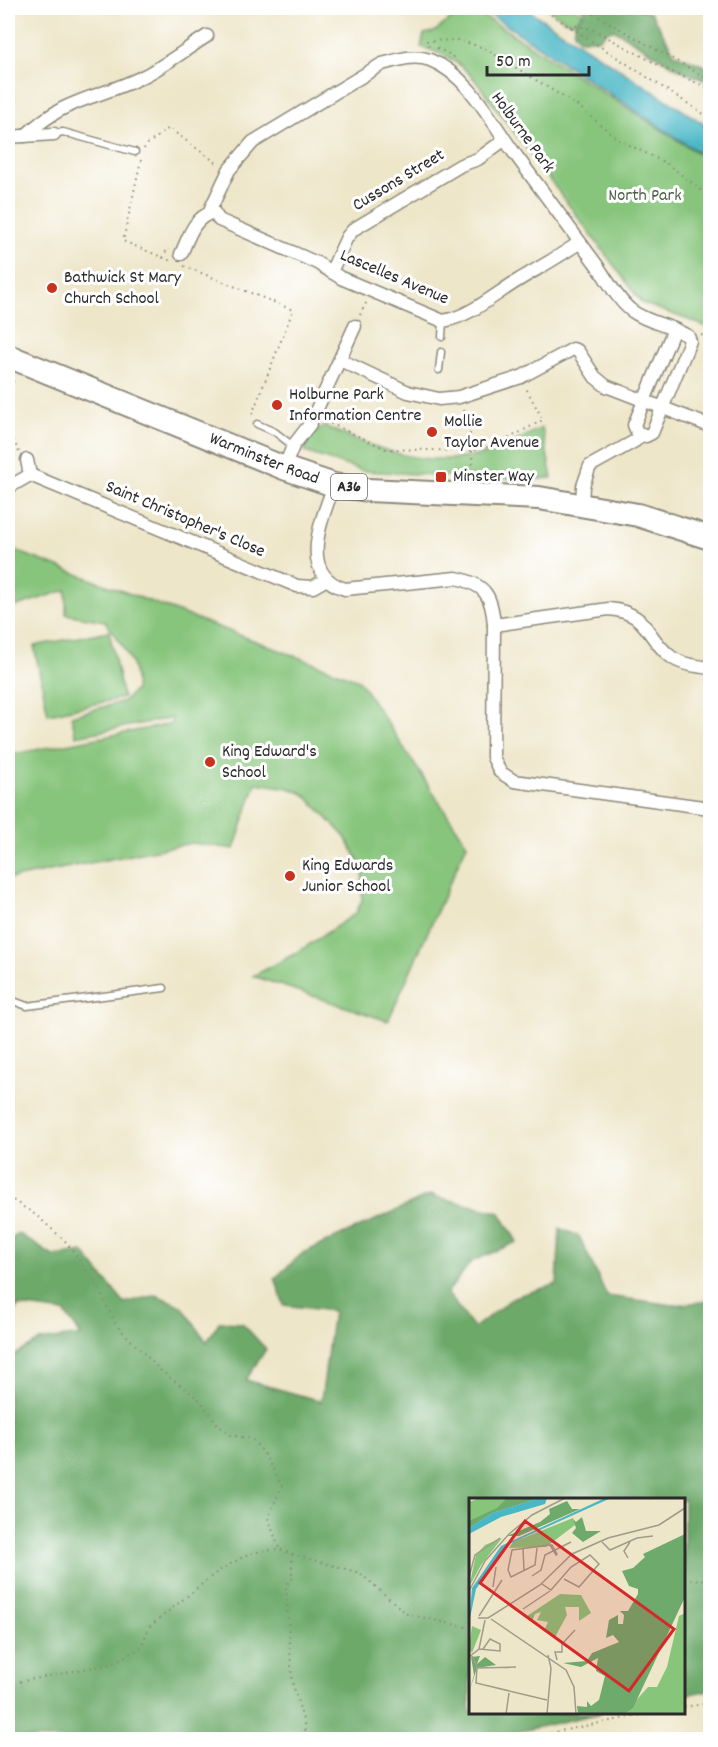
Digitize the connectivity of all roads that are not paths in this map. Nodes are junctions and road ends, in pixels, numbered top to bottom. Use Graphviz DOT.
graph roads {
  1 [pos="207,36"];
  2 [pos="54,134"];
  3 [pos="25,136"];
  4 [pos="8,138"];
  5 [pos="504,140"];
  6 [pos="135,152"];
  7 [pos="216,216"];
  8 [pos="580,242"];
  9 [pos="181,255"];
  10 [pos="331,272"];
  11 [pos="443,321"];
  12 [pos="355,326"];
  13 [pos="674,329"];
  14 [pos="442,338"];
  15 [pos="441,352"];
  16 [pos="8,356"];
  17 [pos="340,360"];
  18 [pos="439,370"];
  19 [pos="645,401"];
  20 [pos="663,407"];
  21 [pos="257,424"];
  22 [pos="711,426"];
  23 [pos="642,434"];
  24 [pos="293,446"];
  25 [pos="27,460"];
  26 [pos="284,468"];
  27 [pos="30,475"];
  28 [pos="334,485"];
  29 [pos="9,488"];
  30 [pos="582,505"];
  31 [pos="711,538"];
  32 [pos="327,579"];
  33 [pos="494,625"];
  34 [pos="711,668"];
  35 [pos="711,808"];
  36 [pos="165,988"];
  37 [pos="8,999"];
  1 -- 3 [label="street"];
  2 -- 3 [label="street"];
  2 -- 6 [label="lane"];
  3 -- 4 [label="street"];
  5 -- 7 [label="street, Holburne Park"];
  5 -- 8 [label="street, Holburne Park"];
  5 -- 10 [label="street, Cussons Street"];
  7 -- 9 [label="street"];
  7 -- 10 [label="street, Lascelles Avenue"];
  8 -- 11 [label="street, Lascelles Avenue"];
  8 -- 13 [label="street, Holburne Park"];
  10 -- 11 [label="street, Lascelles Avenue"];
  11 -- 14 [label="lane"];
  12 -- 17 [label="street"];
  13 -- 19 [label="street"];
  13 -- 20 [label="street"];
  15 -- 18 [label="lane"];
  16 -- 26 [label="highway, Warminster Road / A36"];
  17 -- 19 [label="street"];
  17 -- 24 [label="street"];
  19 -- 20 [label="street"];
  19 -- 23 [label="street"];
  20 -- 22 [label="street"];
  20 -- 23 [label="street"];
  21 -- 24 [label="lane"];
  23 -- 30 [label="street"];
  24 -- 26 [label="street"];
  25 -- 27 [label="street"];
  26 -- 28 [label="highway, Warminster Road / A36"];
  27 -- 29 [label="street"];
  27 -- 32 [label="street, Saint Christopher's Close"];
  28 -- 30 [label="highway, Warminster Road / A36"];
  28 -- 32 [label="street"];
  30 -- 31 [label="highway, Warminster Road / A36"];
  32 -- 33 [label="street"];
  33 -- 34 [label="street"];
  33 -- 35 [label="street"];
  36 -- 37 [label="lane"];
}
